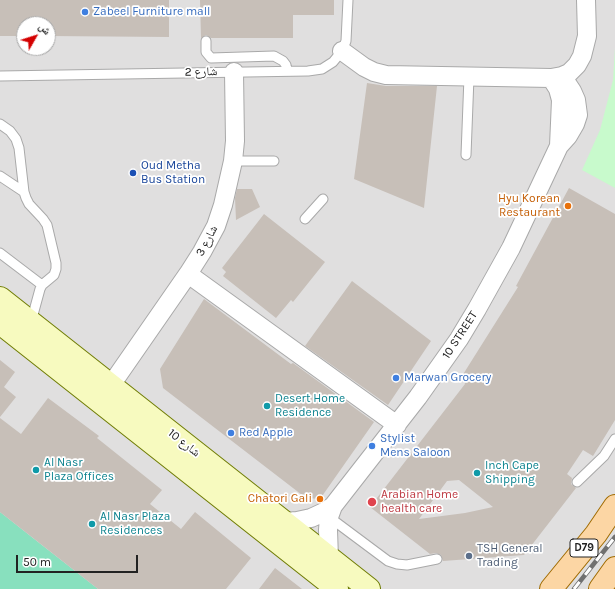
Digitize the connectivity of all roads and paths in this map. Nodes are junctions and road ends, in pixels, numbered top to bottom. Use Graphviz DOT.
graph roads {
  1 [pos="348,0"];
  2 [pos="586,0"];
  3 [pos="206,41"];
  4 [pos="342,51"];
  5 [pos="287,71"];
  6 [pos="234,72"];
  7 [pos="0,76"];
  8 [pos="470,77"];
  9 [pos="556,77"];
  10 [pos="0,124"];
  11 [pos="466,155"];
  12 [pos="234,161"];
  13 [pos="274,161"];
  14 [pos="0,176"];
  15 [pos="24,192"];
  16 [pos="323,199"];
  17 [pos="305,219"];
  18 [pos="0,253"];
  19 [pos="188,274"];
  20 [pos="42,285"];
  21 [pos="0,298"];
  22 [pos="31,322"];
  23 [pos="0,323"];
  24 [pos="111,385"];
  25 [pos="397,425"];
  26 [pos="615,439"];
  27 [pos="577,482"];
  28 [pos="615,506"];
  29 [pos="331,512"];
  30 [pos="283,522"];
  31 [pos="596,534"];
  32 [pos="329,558"];
  33 [pos="437,559"];
  34 [pos="615,568"];
  35 [pos="337,589"];
  36 [pos="369,589"];
  37 [pos="539,589"];
  38 [pos="552,589"];
  39 [pos="600,589"];
  1 -- 4 [label="lane"];
  2 -- 9 [label="street"];
  3 -- 5 [label="lane"];
  4 -- 5 [label="lane, شارع 2"];
  4 -- 8 [label="street"];
  5 -- 6 [label="lane, شارع 2"];
  6 -- 7 [label="lane, شارع 2"];
  6 -- 12 [label="street, شارع 3"];
  8 -- 9 [label="street"];
  8 -- 11 [label="lane"];
  9 -- 25 [label="street, 10 STREET"];
  10 -- 15 [label="lane"];
  12 -- 13 [label="lane"];
  12 -- 19 [label="street, شارع 3"];
  14 -- 15 [label="lane"];
  15 -- 20 [label="lane"];
  16 -- 17 [label="lane"];
  18 -- 20 [label="lane"];
  19 -- 24 [label="street, شارع 3"];
  19 -- 25 [label="street"];
  20 -- 22 [label="lane"];
  21 -- 22 [label="main road, شارع 10"];
  22 -- 24 [label="main road, شارع 10"];
  23 -- 35 [label="main road, شارع 10"];
  24 -- 30 [label="main road, شارع 10"];
  25 -- 29 [label="street, 10 STREET"];
  26 -- 27 [label="lane"];
  28 -- 31 [label="main road, D79"];
  29 -- 30 [label="street"];
  29 -- 32 [label="street"];
  29 -- 33 [label="lane"];
  30 -- 32 [label="main road, شارع 10"];
  31 -- 37 [label="main road"];
  31 -- 38 [label="main road, D79"];
  32 -- 36 [label="main road, شارع 10"];
  34 -- 39 [label="main road"];
}
